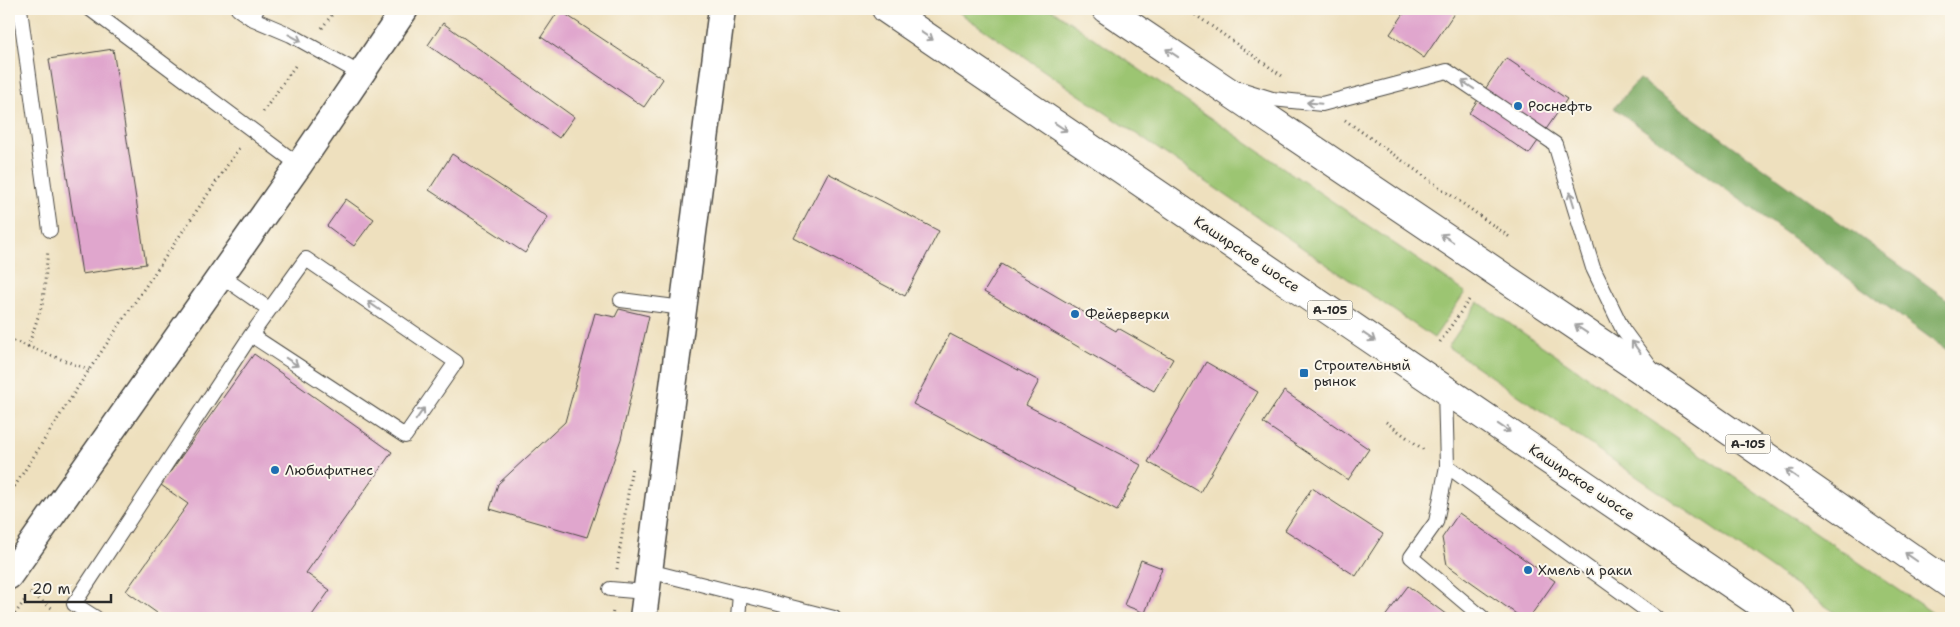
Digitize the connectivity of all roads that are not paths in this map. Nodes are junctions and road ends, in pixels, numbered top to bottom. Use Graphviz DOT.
graph roads {
  1 [pos="20,9"];
  2 [pos="90,9"];
  3 [pos="238,9"];
  4 [pos="405,9"];
  5 [pos="722,9"];
  6 [pos="886,9"];
  7 [pos="1106,9"];
  8 [pos="254,13"];
  9 [pos="361,74"];
  10 [pos="1213,80"];
  11 [pos="299,165"];
  12 [pos="50,230"];
  13 [pos="221,276"];
  14 [pos="621,300"];
  15 [pos="683,308"];
  16 [pos="269,309"];
  17 [pos="251,335"];
  18 [pos="1665,386"];
  19 [pos="1445,388"];
  20 [pos="1447,466"];
  21 [pos="9,576"];
  22 [pos="648,582"];
  23 [pos="1951,585"];
  24 [pos="610,589"];
  25 [pos="740,594"];
  26 [pos="96,618"];
  27 [pos="643,618"];
  28 [pos="738,618"];
  29 [pos="834,618"];
  30 [pos="1483,618"];
  31 [pos="1657,618"];
  32 [pos="1781,618"];
  1 -- 12 [label="lane"];
  2 -- 11 [label="lane"];
  3 -- 8 [label="lane"];
  4 -- 9 [label="street"];
  5 -- 15 [label="street"];
  6 -- 19 [label="highway, Каширское шоссе / А-105, one-way"];
  10 -- 7 [label="highway, А-105, one-way"];
  8 -- 9 [label="lane, one-way"];
  9 -- 11 [label="street"];
  18 -- 10 [label="highway, А-105, one-way"];
  18 -- 10 [label="lane, one-way"];
  11 -- 13 [label="street"];
  13 -- 16 [label="lane"];
  13 -- 21 [label="street"];
  14 -- 15 [label="lane"];
  15 -- 22 [label="street"];
  16 -- 17 [label="lane"];
  17 -- 16 [label="lane, one-way"];
  17 -- 26 [label="lane"];
  23 -- 18 [label="highway, А-105, one-way"];
  19 -- 20 [label="lane"];
  19 -- 32 [label="highway, Каширское шоссе / А-105, one-way"];
  20 -- 30 [label="lane"];
  20 -- 31 [label="lane"];
  22 -- 24 [label="lane"];
  22 -- 25 [label="lane"];
  22 -- 27 [label="street"];
  25 -- 28 [label="lane"];
  25 -- 29 [label="lane"];
}
